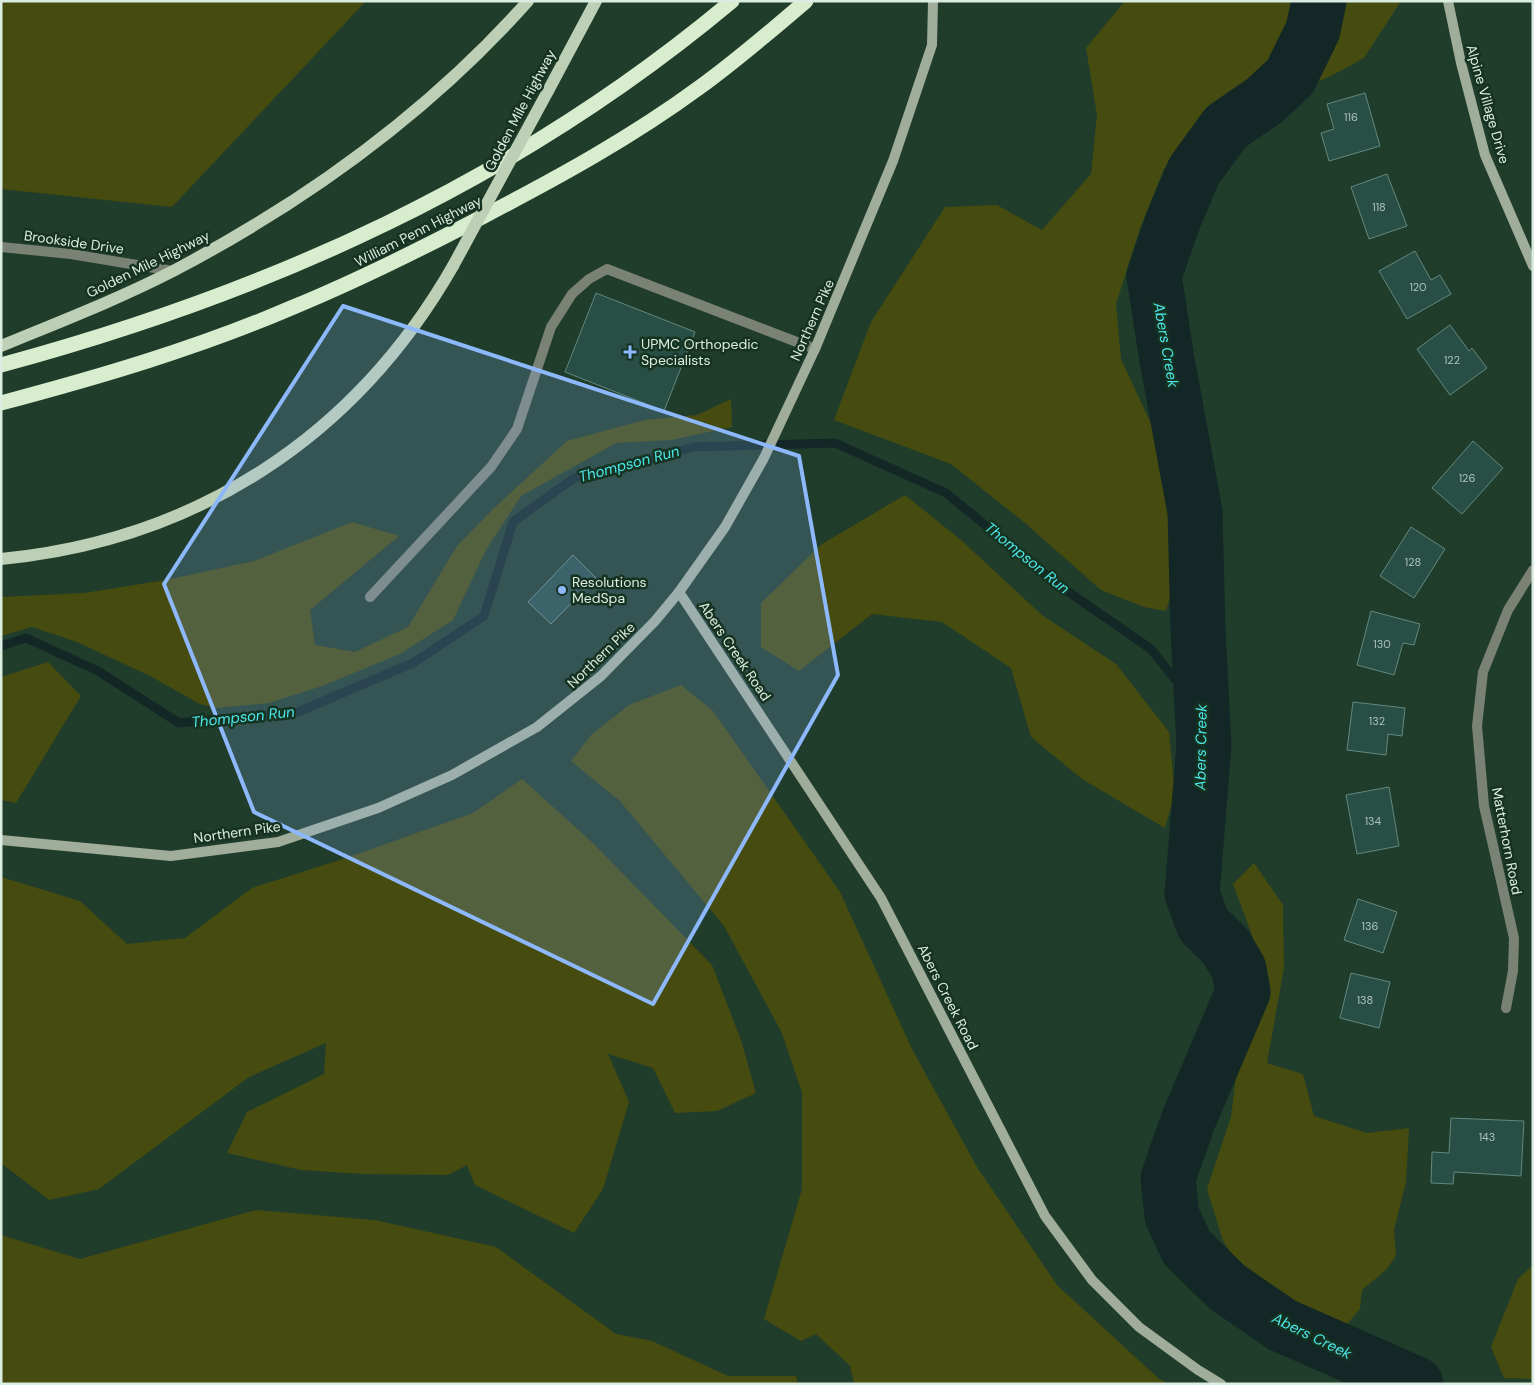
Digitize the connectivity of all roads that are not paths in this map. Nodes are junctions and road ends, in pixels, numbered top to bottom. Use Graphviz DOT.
graph roads {
  1 [pos="528,1"];
  2 [pos="596,1"];
  3 [pos="732,1"];
  4 [pos="806,1"];
  5 [pos="933,1"];
  6 [pos="1448,1"];
  7 [pos="1,247"];
  8 [pos="1533,266"];
  9 [pos="173,271"];
  10 [pos="1,346"];
  11 [pos="815,349"];
  12 [pos="1,365"];
  13 [pos="1,403"];
  14 [pos="1,558"];
  15 [pos="1533,570"];
  16 [pos="679,592"];
  17 [pos="370,597"];
  18 [pos="1,840"];
  19 [pos="1506,1008"];
  20 [pos="1222,1384"];
  1 -- 9 [label="main road, Golden Mile Highway"];
  2 -- 14 [label="main road, Golden Mile Highway, bridge"];
  3 -- 12 [label="highway, William Penn Highway"];
  4 -- 13 [label="highway, William Penn Highway"];
  5 -- 11 [label="main road, Northern Pike"];
  6 -- 8 [label="main road, Alpine Village Drive"];
  7 -- 9 [label="street, Brookside Drive"];
  9 -- 10 [label="main road, Golden Mile Highway"];
  11 -- 16 [label="main road, Northern Pike"];
  11 -- 17 [label="street"];
  15 -- 19 [label="street, Matterhorn Road"];
  16 -- 18 [label="main road, Northern Pike"];
  16 -- 20 [label="main road, Abers Creek Road"];
}
